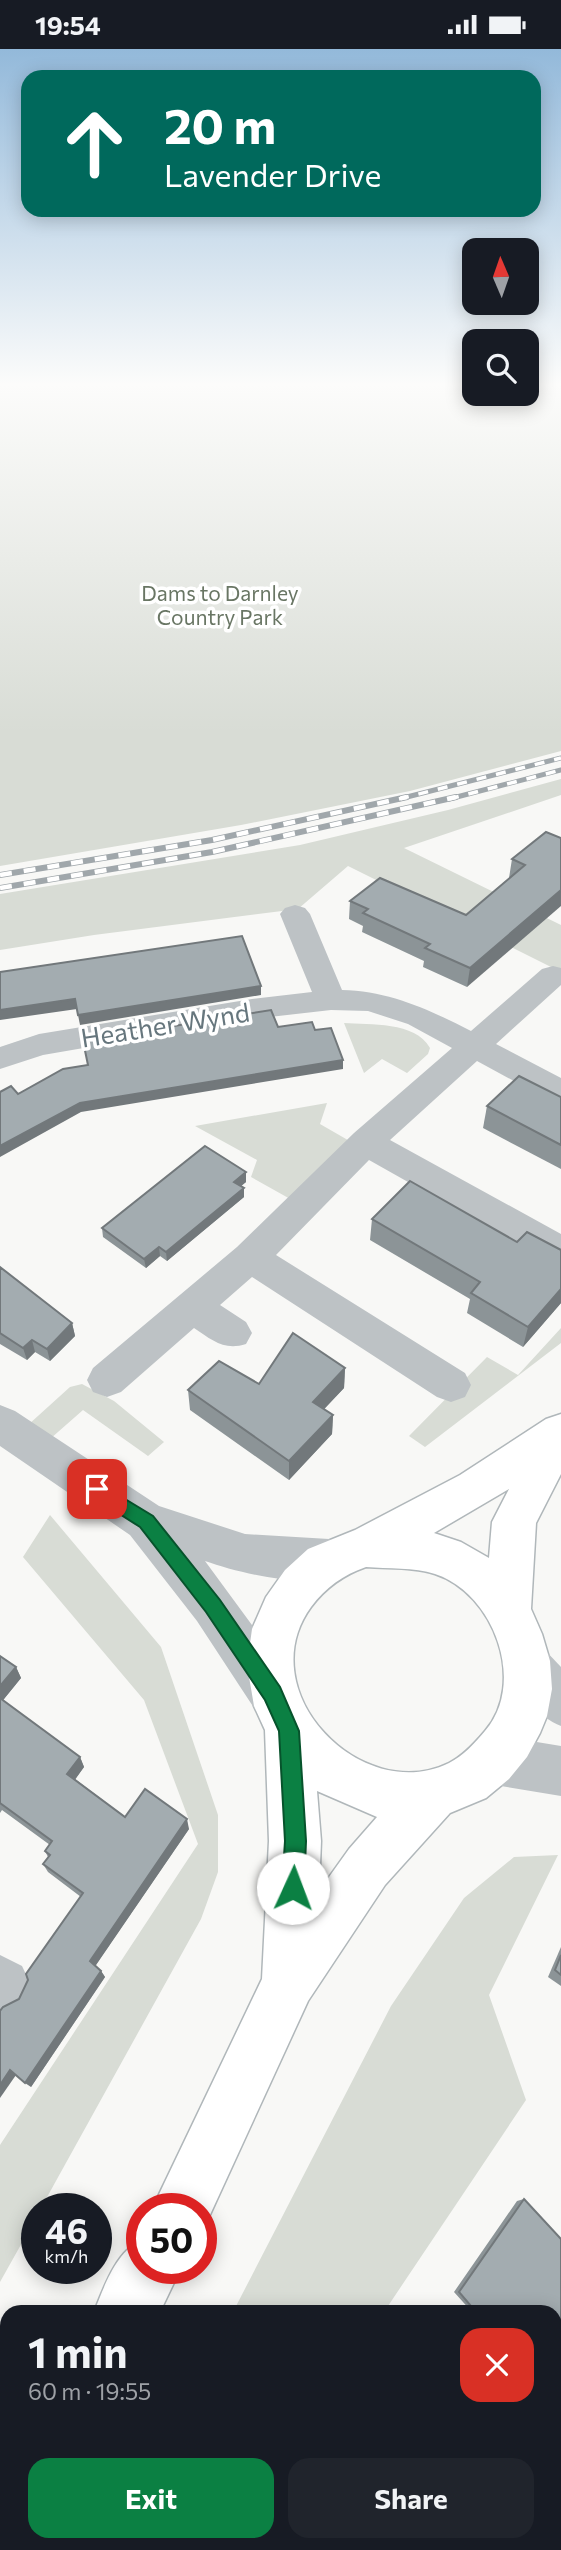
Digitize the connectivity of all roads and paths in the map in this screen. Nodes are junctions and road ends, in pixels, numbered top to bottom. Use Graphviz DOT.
graph roads {
  1 [pos="295,914"];
  2 [pos="553,976"];
  3 [pos="331,1000"];
  4 [pos="473,1046"];
  5 [pos="0,1058"];
  6 [pos="561,1092"];
  7 [pos="366,1142"];
  8 [pos="561,1251"];
  9 [pos="250,1257"];
  10 [pos="193,1307"];
  11 [pos="232,1333"];
  12 [pos="107,1381"];
  13 [pos="451,1385"];
  14 [pos="0,1423"];
  15 [pos="561,1432"];
  16 [pos="146,1521"];
  17 [pos="348,1554"];
  18 [pos="508,1608"];
  19 [pos="526,1664"];
  20 [pos="561,1703"];
  21 [pos="281,1712"];
  22 [pos="495,1759"];
  23 [pos="561,1771"];
  24 [pos="434,1793"];
  25 [pos="289,1982"];
  26 [pos="190,2193"];
  27 [pos="140,2284"];
  28 [pos="129,2305"];
  1 -- 3 [label="street"];
  2 -- 4 [label="street"];
  3 -- 4 [label="street, Heather Wynd"];
  3 -- 5 [label="street, Heather Wynd"];
  4 -- 6 [label="street, Heather Wynd"];
  4 -- 7 [label="street"];
  7 -- 8 [label="street"];
  7 -- 9 [label="street"];
  9 -- 10 [label="street"];
  9 -- 13 [label="street"];
  10 -- 11 [label="street"];
  10 -- 12 [label="street"];
  14 -- 16 [label="street"];
  15 -- 17 [label="main road"];
  15 -- 18 [label="main road"];
  16 -- 17 [label="street"];
  16 -- 21 [label="street"];
  17 -- 18 [label="main road"];
  17 -- 21 [label="main road"];
  18 -- 19 [label="main road"];
  19 -- 20 [label="street"];
  19 -- 22 [label="main road"];
  21 -- 24 [label="main road"];
  21 -- 25 [label="main road"];
  22 -- 23 [label="street"];
  22 -- 24 [label="main road"];
  24 -- 25 [label="main road"];
  25 -- 26 [label="main road"];
  27 -- 28 [label="main road"];
}
